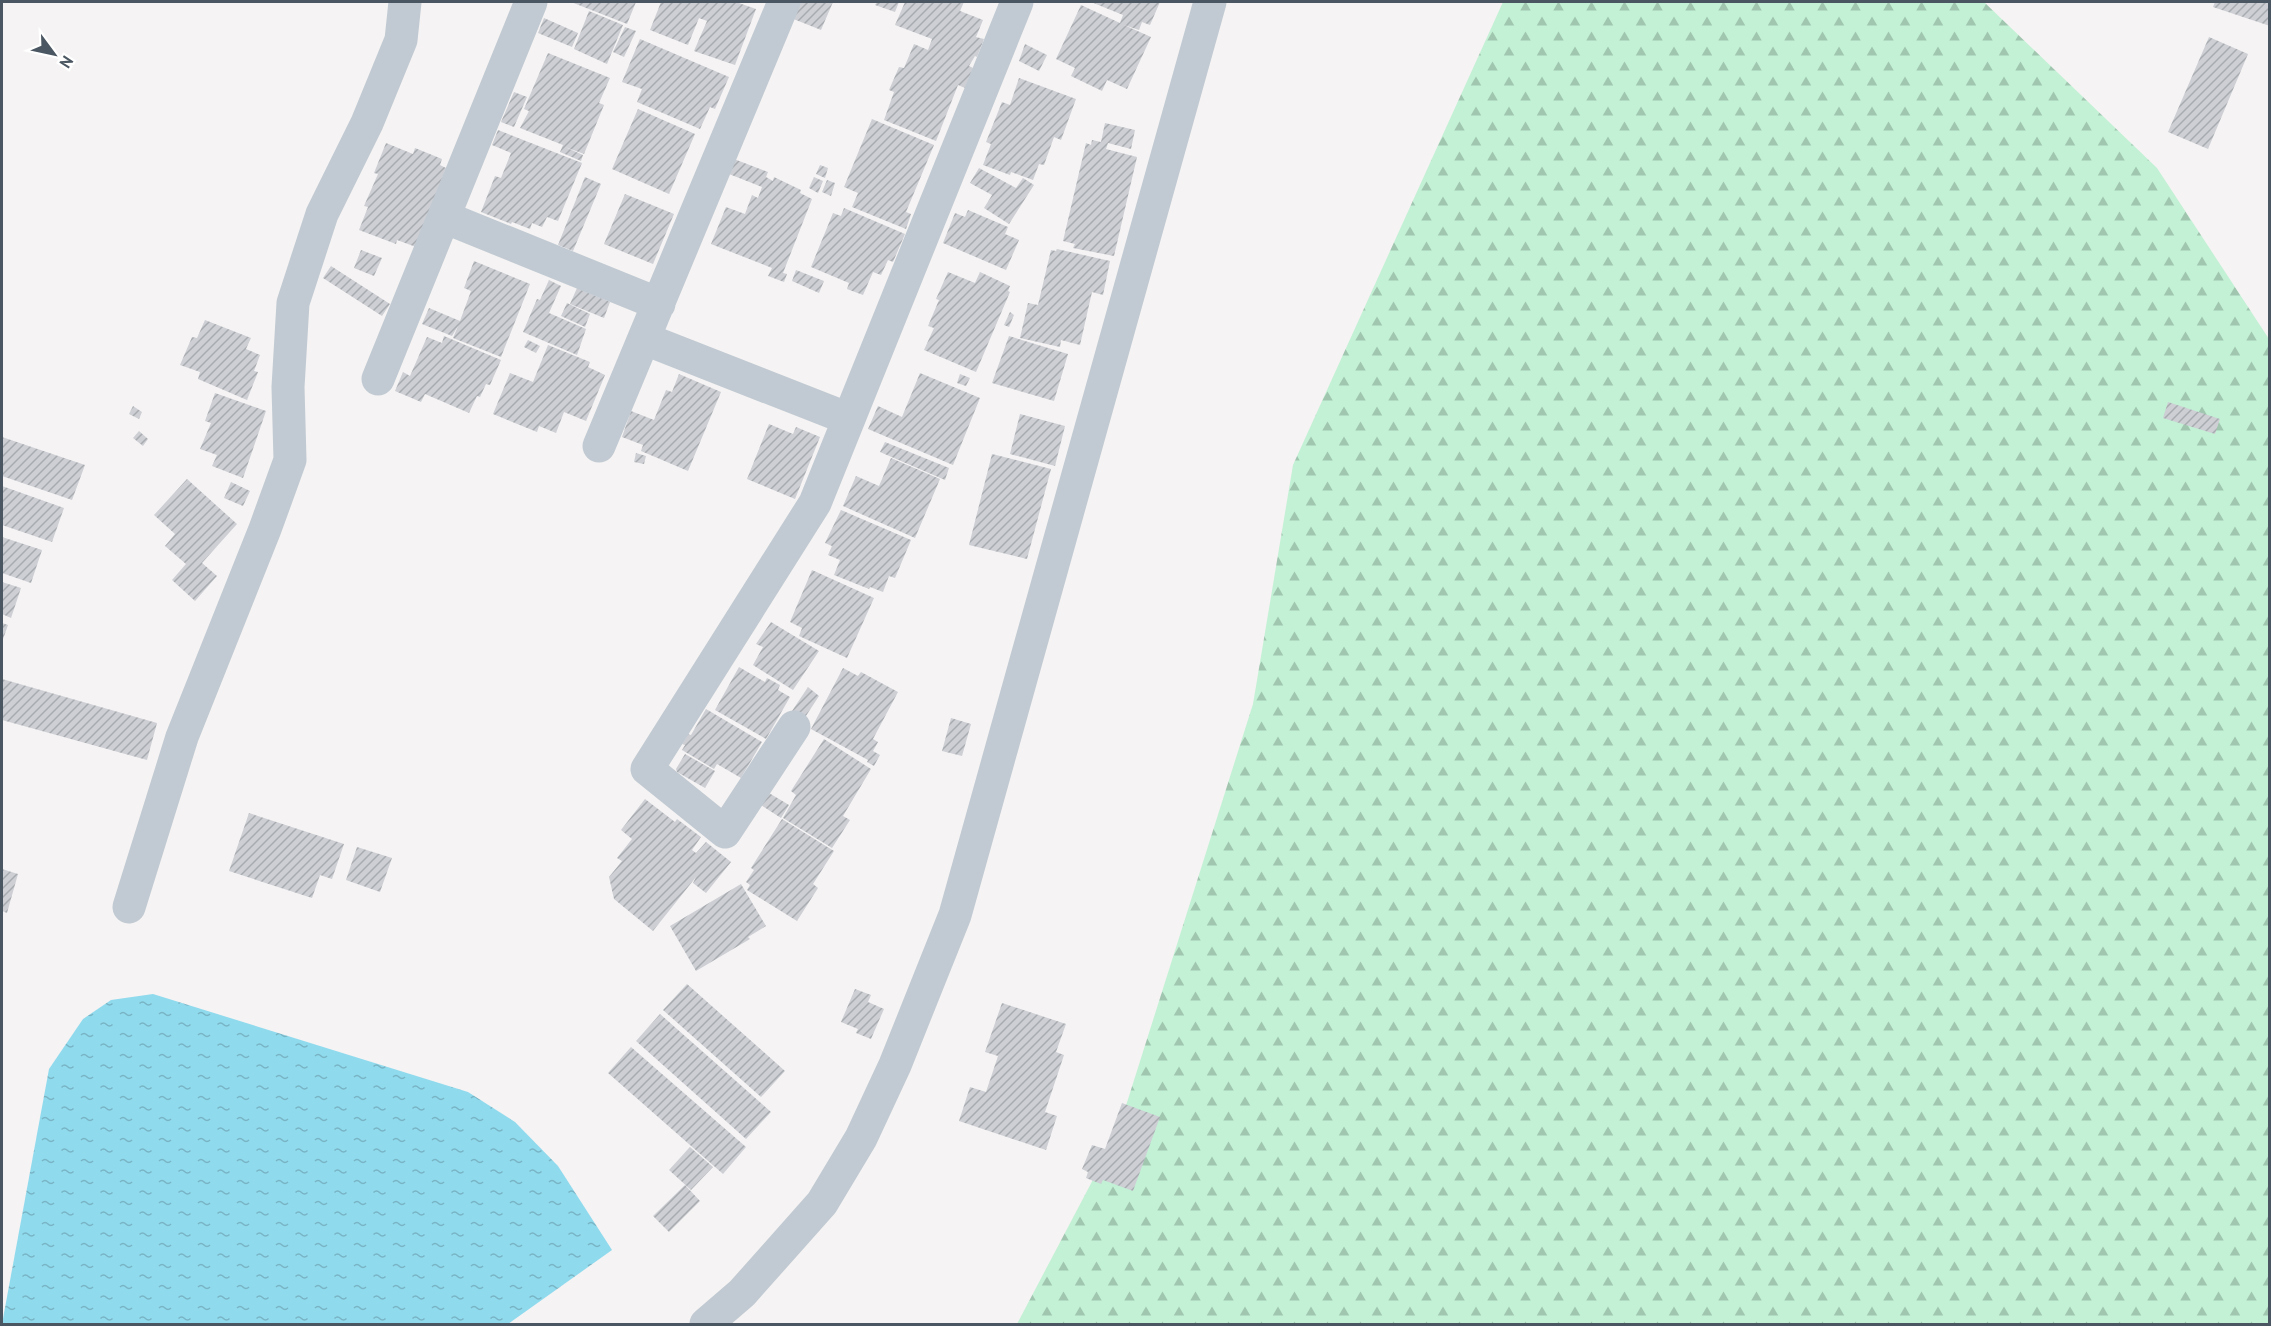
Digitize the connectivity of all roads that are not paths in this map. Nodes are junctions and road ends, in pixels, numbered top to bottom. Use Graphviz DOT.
graph roads {
  1 [pos="405,2"];
  2 [pos="531,2"];
  3 [pos="784,2"];
  4 [pos="1017,2"];
  5 [pos="1210,2"];
  6 [pos="444,218"];
  7 [pos="659,304"];
  8 [pos="645,339"];
  9 [pos="378,379"];
  10 [pos="849,419"];
  11 [pos="599,446"];
  12 [pos="794,727"];
  13 [pos="129,907"];
  14 [pos="706,1324"];
  1 -- 13 [label="street"];
  2 -- 6 [label="street"];
  3 -- 7 [label="street"];
  4 -- 10 [label="street"];
  5 -- 14 [label="street"];
  6 -- 7 [label="street"];
  6 -- 9 [label="street"];
  7 -- 8 [label="street"];
  8 -- 10 [label="street"];
  8 -- 11 [label="street"];
  10 -- 12 [label="street"];
}
